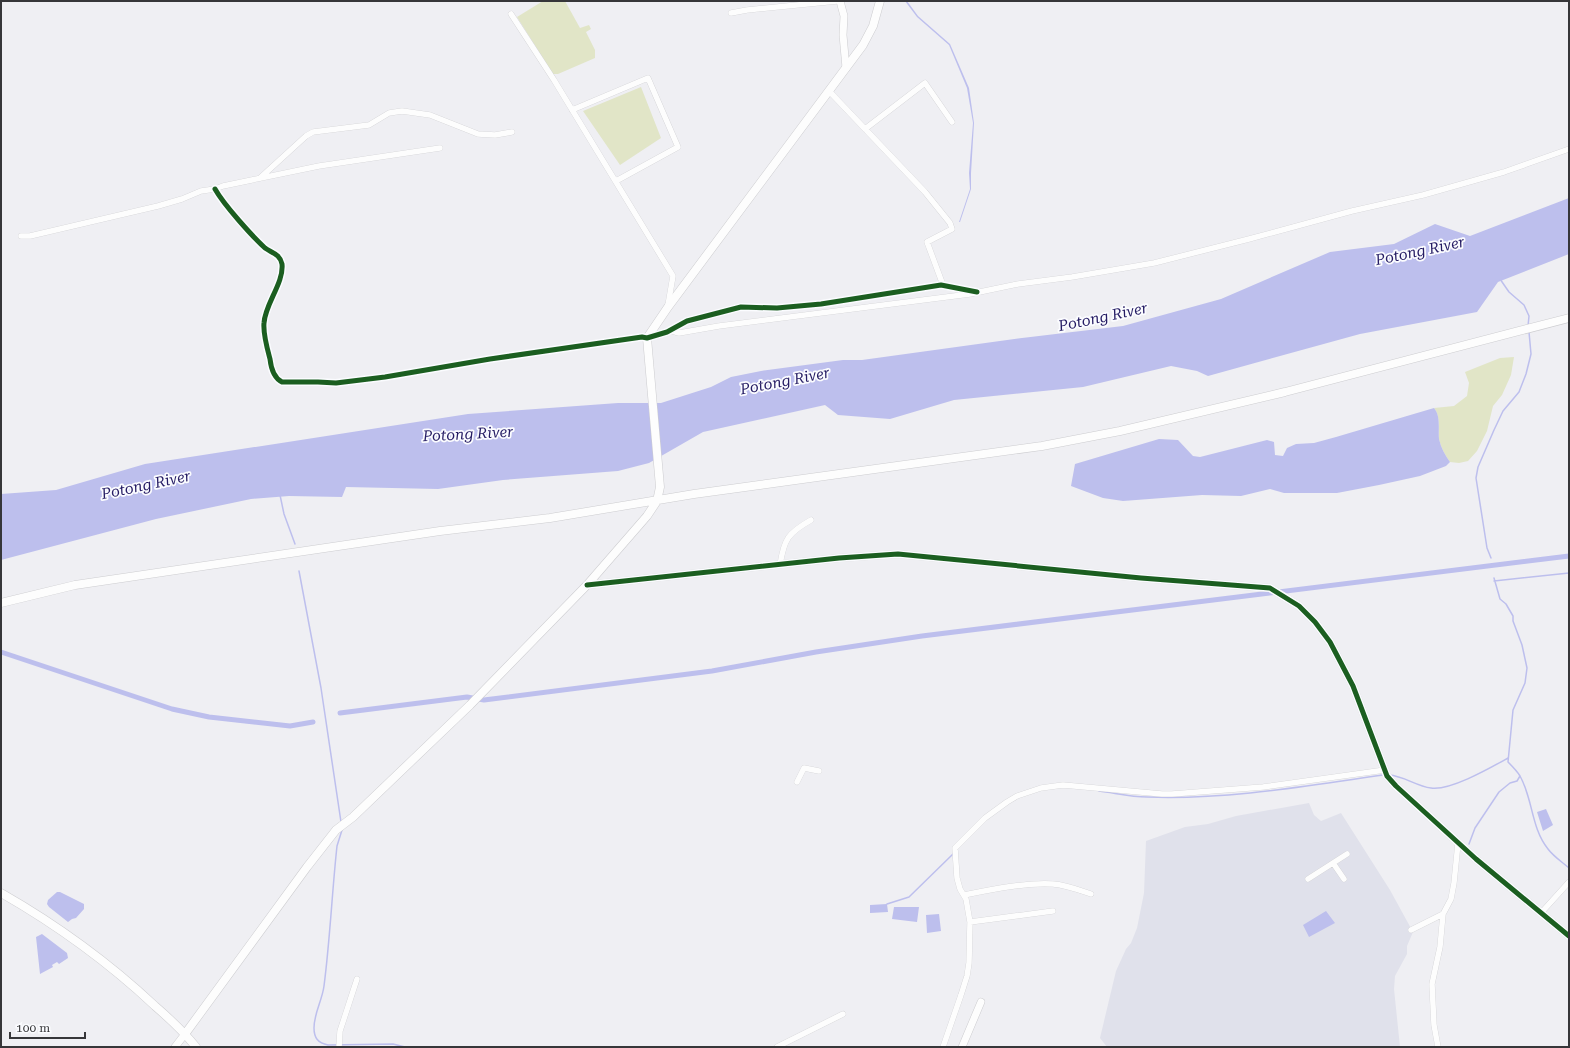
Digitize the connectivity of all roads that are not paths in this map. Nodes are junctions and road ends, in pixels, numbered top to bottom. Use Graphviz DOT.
graph roads {
  1 [pos="837,1"];
  2 [pos="840,1"];
  3 [pos="880,1"];
  4 [pos="731,13"];
  5 [pos="511,14"];
  6 [pos="846,68"];
  7 [pos="828,91"];
  8 [pos="572,110"];
  9 [pos="952,122"];
  10 [pos="865,129"];
  11 [pos="512,132"];
  12 [pos="440,148"];
  13 [pos="1569,149"];
  14 [pos="260,178"];
  15 [pos="616,181"];
  16 [pos="215,189"];
  17 [pos="21,236"];
  18 [pos="943,285"];
  19 [pos="977,292"];
  20 [pos="668,307"];
  21 [pos="1569,318"];
  22 [pos="672,331"];
  23 [pos="647,338"];
  24 [pos="657,501"];
  25 [pos="811,520"];
  26 [pos="780,564"];
  27 [pos="587,585"];
  28 [pos="1,603"];
  29 [pos="819,771"];
  30 [pos="1386,773"];
  31 [pos="797,782"];
  32 [pos="1458,843"];
  33 [pos="1347,854"];
  34 [pos="1333,863"];
  35 [pos="1308,879"];
  36 [pos="1344,879"];
  37 [pos="1569,882"];
  38 [pos="1,893"];
  39 [pos="1091,894"];
  40 [pos="964,895"];
  41 [pos="1053,911"];
  42 [pos="1542,913"];
  43 [pos="1443,914"];
  44 [pos="970,922"];
  45 [pos="1411,930"];
  46 [pos="1569,936"];
  47 [pos="357,979"];
  48 [pos="980,1002"];
  49 [pos="844,1014"];
  50 [pos="185,1034"];
  51 [pos="339,1045"];
  52 [pos="175,1047"];
  53 [pos="196,1047"];
  54 [pos="777,1047"];
  55 [pos="943,1047"];
  56 [pos="962,1047"];
  57 [pos="1438,1047"];
  1 -- 4 [label="street"];
  2 -- 6 [label="street"];
  3 -- 6 [label="main road"];
  5 -- 8 [label="street"];
  6 -- 7 [label="main road"];
  7 -- 10 [label="street"];
  7 -- 20 [label="main road"];
  8 -- 15 [label="street"];
  8 -- 15 [label="street"];
  9 -- 10 [label="street"];
  10 -- 18 [label="street"];
  11 -- 14 [label="street"];
  12 -- 14 [label="street"];
  13 -- 19 [label="street"];
  14 -- 16 [label="street"];
  15 -- 20 [label="street"];
  16 -- 17 [label="street"];
  16 -- 23 [label="street"];
  18 -- 19 [label="street"];
  18 -- 22 [label="street"];
  19 -- 22 [label="street"];
  20 -- 23 [label="main road"];
  21 -- 24 [label="main road"];
  22 -- 23 [label="street"];
  23 -- 24 [label="main road"];
  24 -- 27 [label="main road"];
  24 -- 28 [label="main road"];
  25 -- 26 [label="street"];
  26 -- 27 [label="street"];
  26 -- 30 [label="street"];
  27 -- 50 [label="main road"];
  29 -- 31 [label="street"];
  30 -- 32 [label="street"];
  30 -- 40 [label="street"];
  32 -- 42 [label="street"];
  32 -- 43 [label="street"];
  33 -- 34 [label="street"];
  34 -- 35 [label="street"];
  34 -- 36 [label="street"];
  37 -- 42 [label="street"];
  38 -- 50 [label="main road"];
  39 -- 40 [label="street"];
  40 -- 44 [label="street"];
  41 -- 44 [label="street"];
  42 -- 46 [label="street"];
  43 -- 45 [label="street"];
  43 -- 57 [label="street"];
  44 -- 55 [label="street"];
  47 -- 51 [label="street"];
  48 -- 56 [label="street"];
  49 -- 54 [label="street"];
  50 -- 52 [label="street"];
  50 -- 53 [label="main road"];
}
